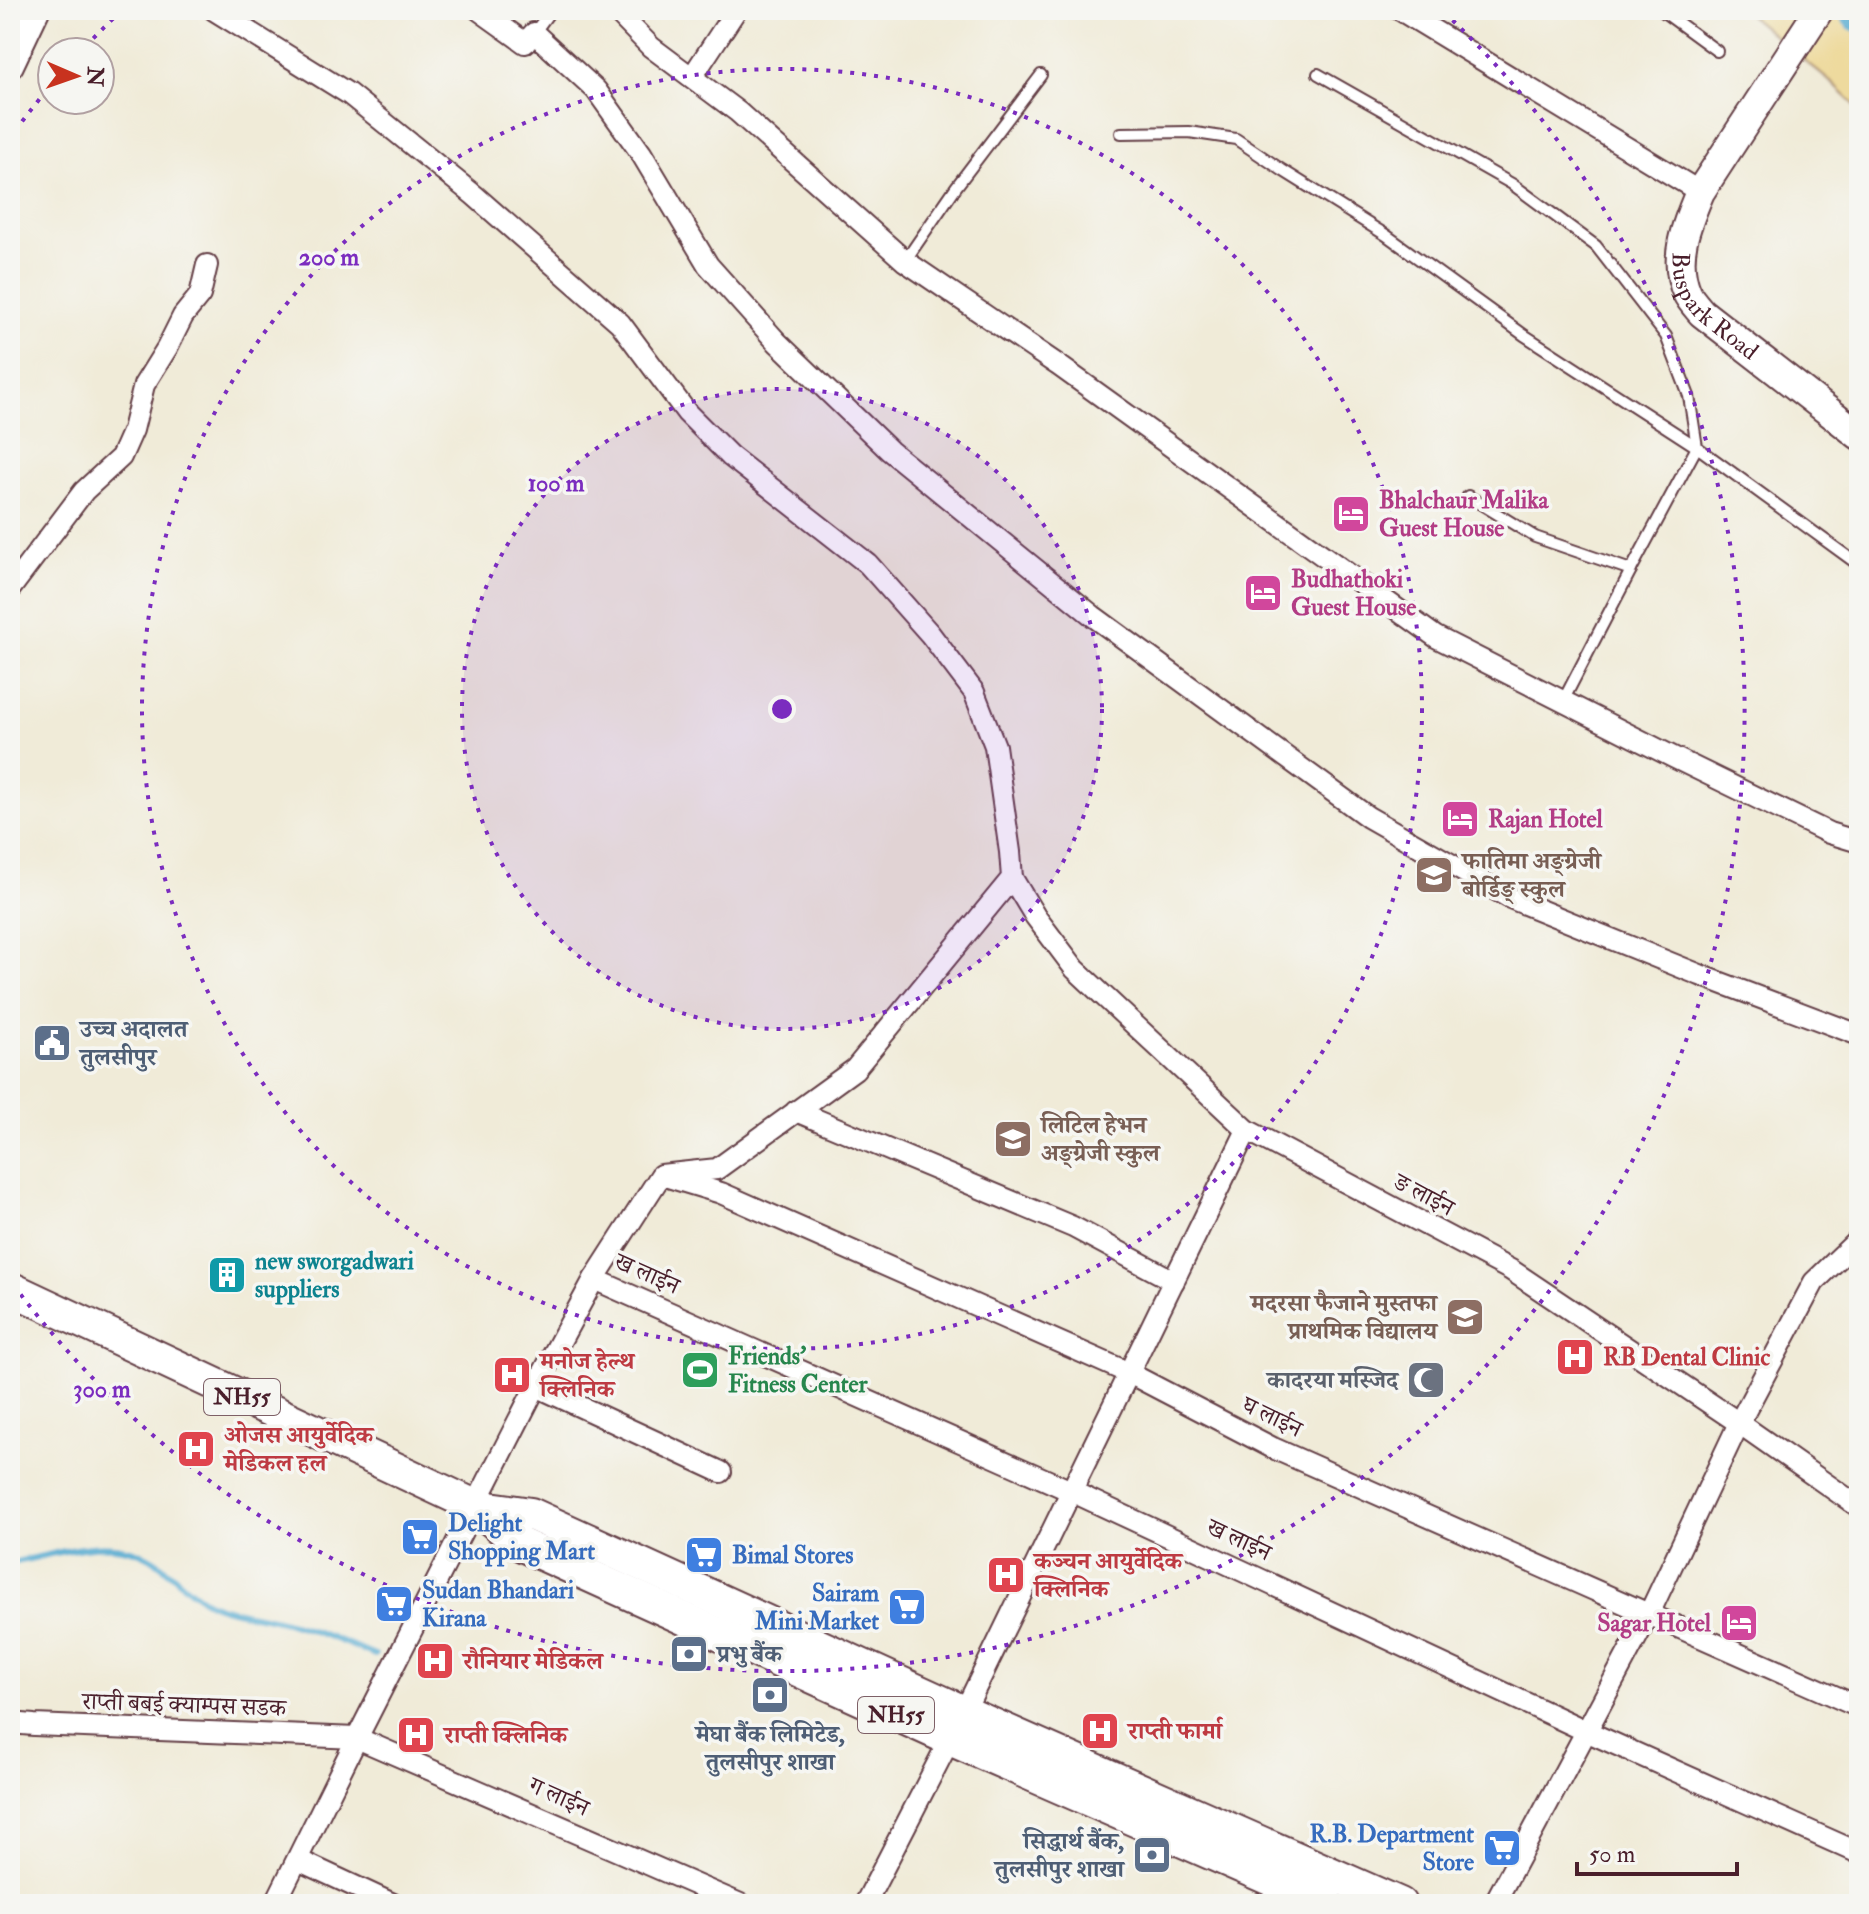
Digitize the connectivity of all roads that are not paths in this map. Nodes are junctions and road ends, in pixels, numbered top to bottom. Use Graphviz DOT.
graph roads {
  1 [pos="36,10"];
  2 [pos="214,10"];
  3 [pos="479,10"];
  4 [pos="551,10"];
  5 [pos="615,10"];
  6 [pos="736,10"];
  7 [pos="1400,10"];
  8 [pos="1661,10"];
  9 [pos="1819,10"];
  10 [pos="534,33"];
  11 [pos="1717,51"];
  12 [pos="10,65"];
  13 [pos="1318,74"];
  14 [pos="1041,75"];
  15 [pos="692,77"];
  16 [pos="1121,133"];
  17 [pos="1700,192"];
  18 [pos="905,261"];
  19 [pos="207,265"];
  20 [pos="1859,435"];
  21 [pos="1697,447"];
  22 [pos="1468,496"];
  23 [pos="1859,565"];
  24 [pos="1631,570"];
  25 [pos="10,589"];
  26 [pos="1563,701"];
  27 [pos="1859,842"];
  28 [pos="1012,878"];
  29 [pos="1859,1035"];
  30 [pos="796,1111"];
  31 [pos="1247,1130"];
  32 [pos="661,1175"];
  33 [pos="1859,1239"];
  34 [pos="594,1279"];
  35 [pos="1174,1281"];
  36 [pos="10,1288"];
  37 [pos="1129,1373"];
  38 [pos="536,1386"];
  39 [pos="1739,1423"];
  40 [pos="721,1472"];
  41 [pos="1071,1491"];
  42 [pos="475,1506"];
  43 [pos="1859,1507"];
  44 [pos="1649,1614"];
  45 [pos="1859,1707"];
  46 [pos="10,1723"];
  47 [pos="957,1726"];
  48 [pos="1586,1731"];
  49 [pos="357,1738"];
  50 [pos="1859,1853"];
  51 [pos="298,1860"];
  52 [pos="275,1904"];
  53 [pos="393,1904"];
  54 [pos="740,1904"];
  55 [pos="865,1904"];
  56 [pos="1327,1904"];
  57 [pos="1400,1904"];
  58 [pos="1494,1904"];
  1 -- 12 [label="street"];
  2 -- 28 [label="street"];
  3 -- 10 [label="street"];
  4 -- 10 [label="lane"];
  5 -- 15 [label="street"];
  6 -- 15 [label="street"];
  7 -- 17 [label="street"];
  8 -- 11 [label="lane"];
  9 -- 17 [label="main road, Buspark Road"];
  10 -- 29 [label="street"];
  13 -- 21 [label="lane"];
  14 -- 18 [label="lane"];
  15 -- 18 [label="street"];
  16 -- 21 [label="lane"];
  17 -- 20 [label="main road, Buspark Road"];
  18 -- 26 [label="street"];
  19 -- 25 [label="street"];
  21 -- 23 [label="lane"];
  21 -- 24 [label="lane"];
  22 -- 24 [label="lane"];
  24 -- 26 [label="lane"];
  26 -- 27 [label="street"];
  28 -- 30 [label="street"];
  28 -- 31 [label="street, ङ लाईन"];
  30 -- 32 [label="street"];
  30 -- 35 [label="street"];
  31 -- 35 [label="street"];
  31 -- 39 [label="street, ङ लाईन"];
  32 -- 34 [label="street"];
  32 -- 37 [label="street, घ लाईन"];
  33 -- 39 [label="street"];
  34 -- 38 [label="street"];
  34 -- 41 [label="street, ख लाईन"];
  35 -- 37 [label="street"];
  36 -- 42 [label="main road, NH55"];
  37 -- 41 [label="street"];
  37 -- 44 [label="street, घ लाईन"];
  38 -- 40 [label="street"];
  38 -- 42 [label="street"];
  39 -- 43 [label="street, ङ लाईन"];
  39 -- 44 [label="street"];
  41 -- 47 [label="street"];
  41 -- 48 [label="street, ख लाईन"];
  42 -- 47 [label="main road, NH55"];
  42 -- 49 [label="street"];
  44 -- 45 [label="street, घ लाईन"];
  44 -- 48 [label="street"];
  46 -- 49 [label="street, राप्ती बबई क्याम्पस सडक"];
  47 -- 55 [label="street"];
  47 -- 56 [label="main road, NH55"];
  47 -- 57 [label="main road, NH55"];
  48 -- 50 [label="street, ख लाईन"];
  48 -- 58 [label="street"];
  49 -- 51 [label="street"];
  49 -- 54 [label="street, ग लाईन"];
  51 -- 52 [label="street"];
  51 -- 53 [label="street"];
}
